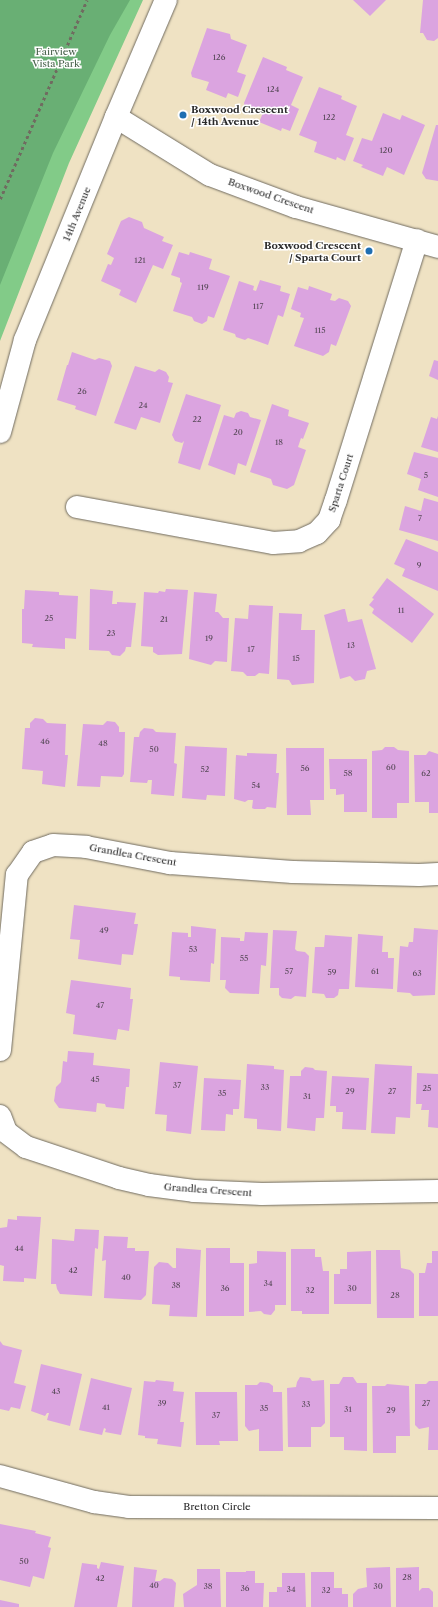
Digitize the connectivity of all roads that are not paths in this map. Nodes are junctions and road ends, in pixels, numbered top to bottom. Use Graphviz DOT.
graph roads {
  1 [pos="166,0"];
  2 [pos="116,117"];
  3 [pos="417,240"];
  4 [pos="438,247"];
  5 [pos="0,432"];
  6 [pos="77,506"];
  7 [pos="438,874"];
  8 [pos="0,1050"];
  9 [pos="0,1116"];
  10 [pos="438,1191"];
  11 [pos="0,1476"];
  12 [pos="438,1508"];
  1 -- 2 [label="street, 14th Avenue"];
  2 -- 3 [label="street, Boxwood Crescent"];
  2 -- 5 [label="street, 14th Avenue"];
  3 -- 4 [label="street, Boxwood Crescent"];
  3 -- 6 [label="street, Sparta Court"];
  7 -- 8 [label="street, Grandlea Crescent"];
  9 -- 10 [label="street, Grandlea Crescent"];
  11 -- 12 [label="street, Bretton Circle"];
}
